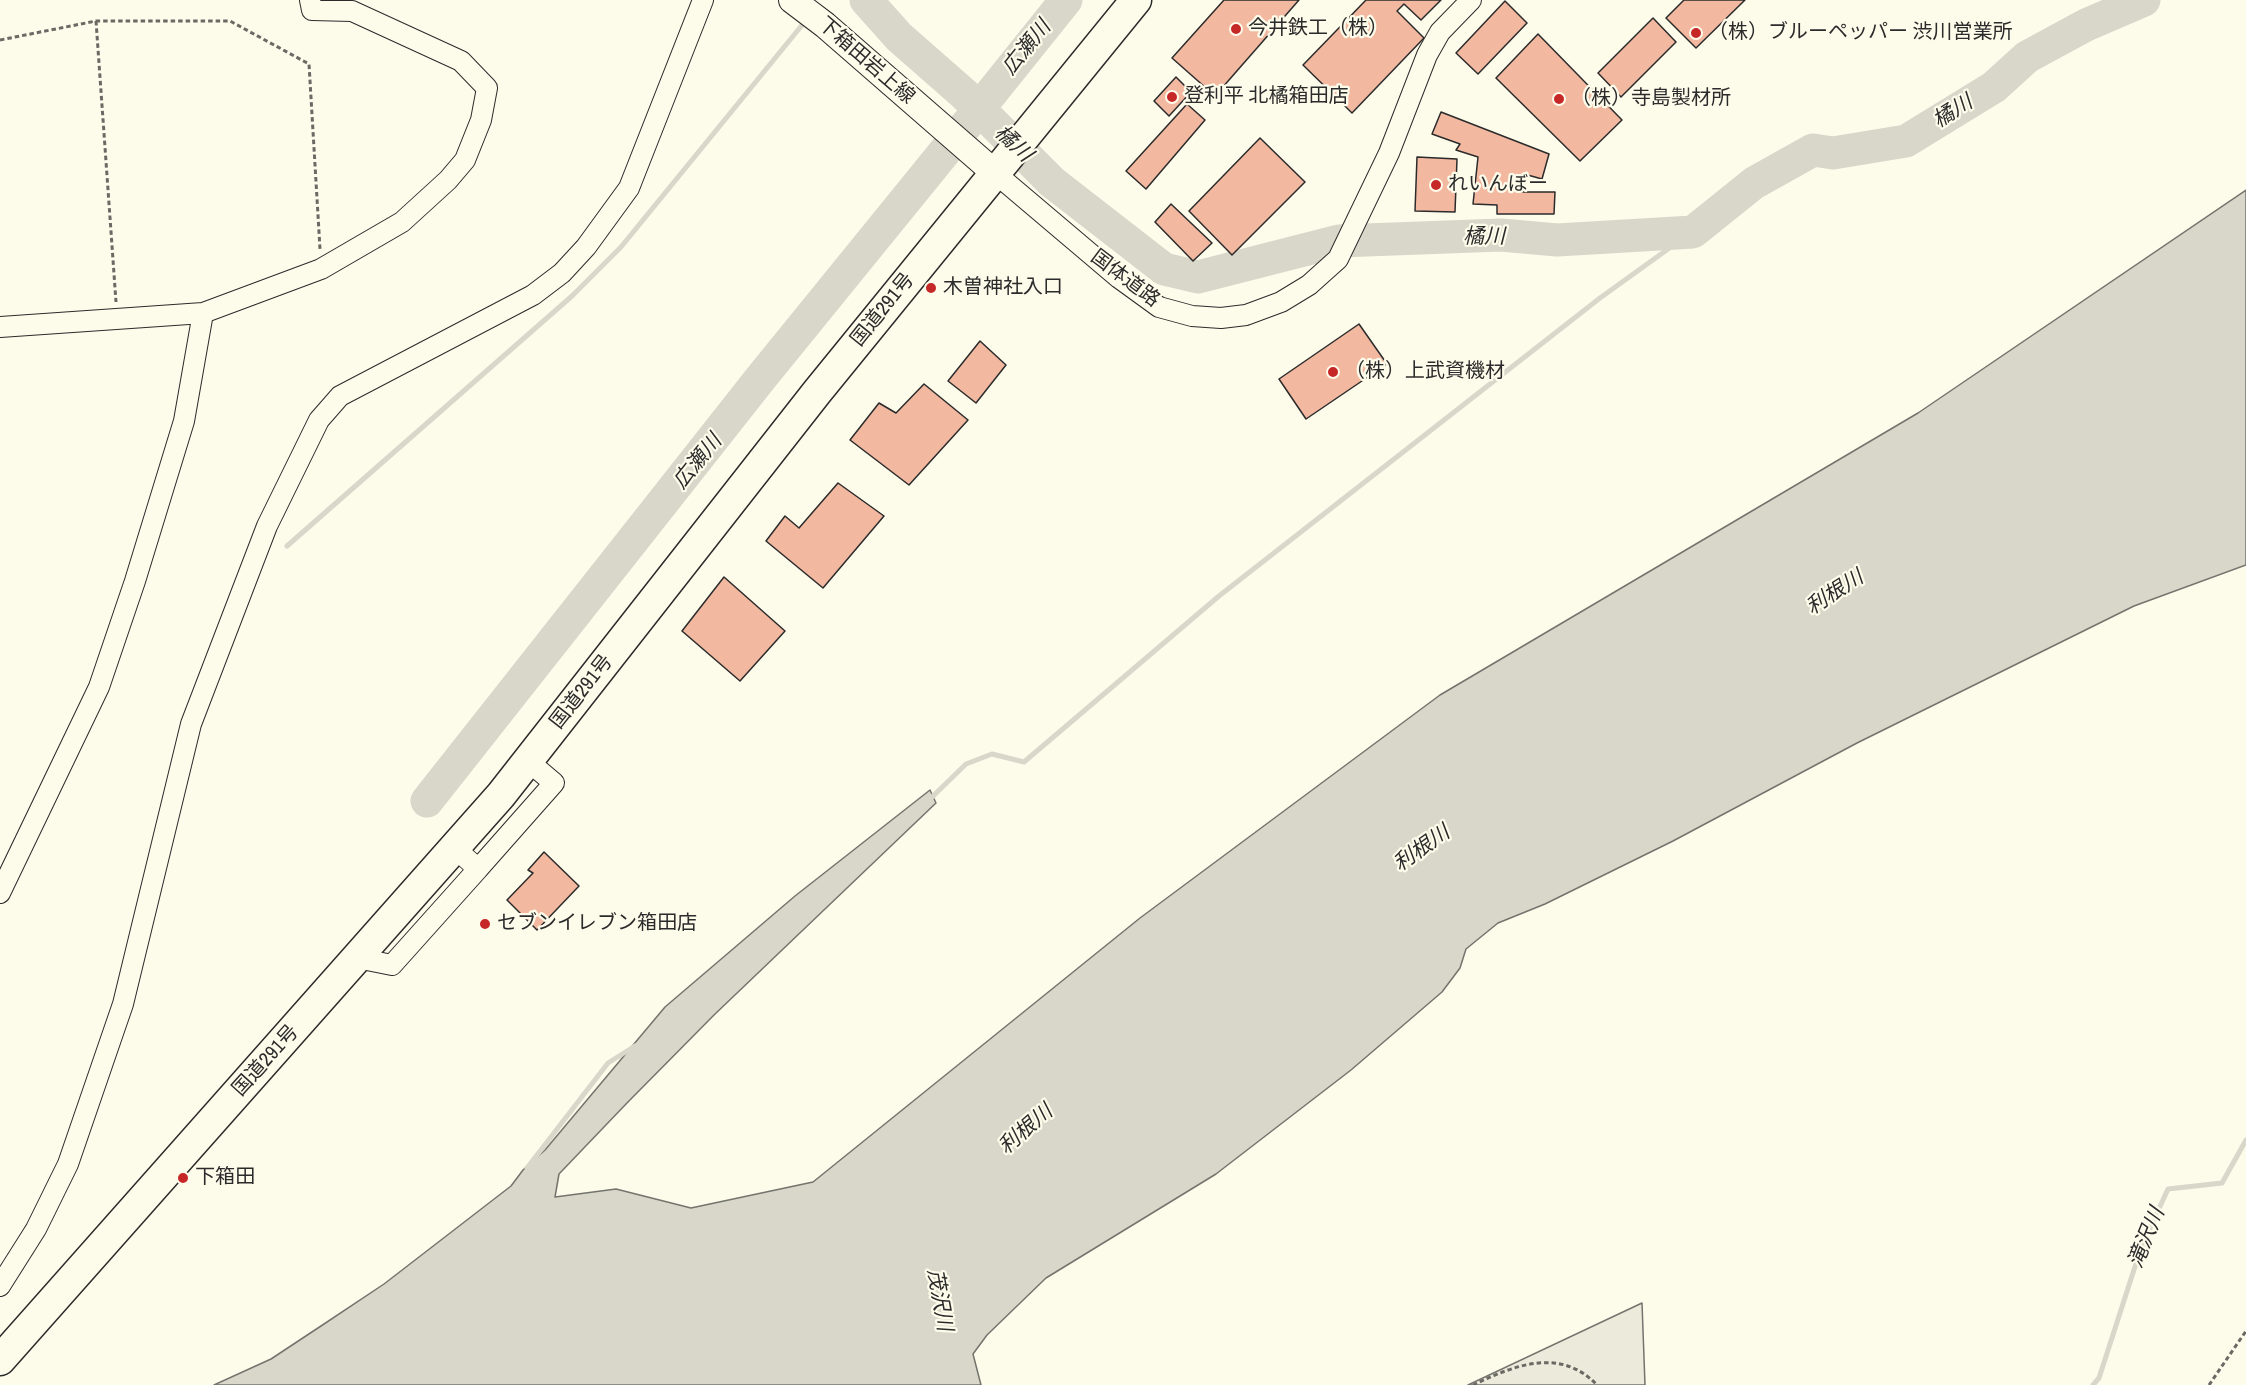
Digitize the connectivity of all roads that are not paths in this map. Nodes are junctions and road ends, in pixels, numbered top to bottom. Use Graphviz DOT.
graph roads {
  1 [pos="310,0"];
  2 [pos="703,0"];
  3 [pos="793,0"];
  4 [pos="1136,0"];
  5 [pos="1471,0"];
  6 [pos="1002,164"];
  7 [pos="203,313"];
  8 [pos="0,327"];
  9 [pos="528,761"];
  10 [pos="455,848"];
  11 [pos="478,869"];
  12 [pos="0,893"];
  13 [pos="357,958"];
  14 [pos="0,1286"];
  15 [pos="0,1360"];
  1 -- 7 [label="street"];
  2 -- 14 [label="street"];
  3 -- 6 [label="main road, 下箱田岩上線"];
  4 -- 6 [label="highway, 国道291号"];
  5 -- 6 [label="street, 国体道路"];
  6 -- 9 [label="highway, 国道291号"];
  7 -- 8 [label="street"];
  7 -- 12 [label="street"];
  9 -- 10 [label="highway, 国道291号"];
  9 -- 11 [label="street"];
  10 -- 11 [label="street"];
  10 -- 13 [label="highway, 国道291号"];
  11 -- 13 [label="street"];
  13 -- 15 [label="highway, 国道291号"];
}
